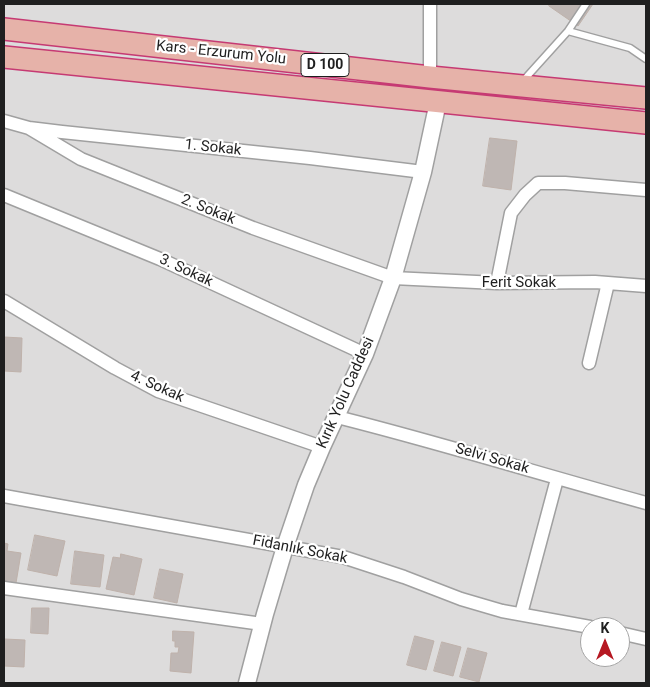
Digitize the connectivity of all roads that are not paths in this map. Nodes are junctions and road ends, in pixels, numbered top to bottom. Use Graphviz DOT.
graph roads {
  1 [pos="430,4"];
  2 [pos="586,4"];
  3 [pos="4,29"];
  4 [pos="568,31"];
  5 [pos="4,57"];
  6 [pos="646,59"];
  7 [pos="430,76"];
  8 [pos="519,85"];
  9 [pos="646,98"];
  10 [pos="438,102"];
  11 [pos="4,121"];
  12 [pos="646,123"];
  13 [pos="29,128"];
  14 [pos="423,172"];
  15 [pos="646,190"];
  16 [pos="4,195"];
  17 [pos="392,278"];
  18 [pos="497,283"];
  19 [pos="608,283"];
  20 [pos="646,286"];
  21 [pos="4,301"];
  22 [pos="365,354"];
  23 [pos="589,363"];
  24 [pos="337,417"];
  25 [pos="322,447"];
  26 [pos="557,479"];
  27 [pos="4,496"];
  28 [pos="646,503"];
  29 [pos="285,546"];
  30 [pos="4,588"];
  31 [pos="521,614"];
  32 [pos="262,624"];
  33 [pos="580,625"];
  34 [pos="630,635"];
  35 [pos="646,638"];
  36 [pos="247,683"];
  1 -- 7 [label="street"];
  2 -- 4 [label="lane"];
  3 -- 7 [label="highway, Kars - Erzurum Yolu / D 100"];
  4 -- 6 [label="lane"];
  4 -- 8 [label="lane"];
  5 -- 10 [label="highway, Kars - Erzurum Yolu / D 100"];
  7 -- 8 [label="highway, Kars - Erzurum Yolu / D 100"];
  8 -- 9 [label="highway, Kars - Erzurum Yolu / D 100"];
  10 -- 12 [label="highway, Kars - Erzurum Yolu / D 100"];
  10 -- 14 [label="street, Kırık Yolu Caddesi"];
  11 -- 13 [label="street, 1. Sokak"];
  13 -- 14 [label="street, 1. Sokak"];
  13 -- 17 [label="street, 2. Sokak"];
  14 -- 17 [label="street, Kırık Yolu Caddesi"];
  15 -- 18 [label="street"];
  16 -- 22 [label="street, 3. Sokak"];
  17 -- 18 [label="street, Ferit Sokak"];
  17 -- 22 [label="street, Kırık Yolu Caddesi"];
  18 -- 19 [label="street, Ferit Sokak"];
  19 -- 20 [label="street, Ferit Sokak"];
  19 -- 23 [label="street"];
  21 -- 25 [label="street, 4. Sokak"];
  22 -- 24 [label="street, Kırık Yolu Caddesi"];
  24 -- 25 [label="street, Kırık Yolu Caddesi"];
  24 -- 26 [label="street, Selvi Sokak"];
  25 -- 29 [label="street, Kırık Yolu Caddesi"];
  26 -- 28 [label="street, Selvi Sokak"];
  26 -- 31 [label="street"];
  27 -- 29 [label="street, Fidanlık Sokak"];
  29 -- 31 [label="street, Fidanlık Sokak"];
  29 -- 32 [label="street, Kırık Yolu Caddesi"];
  30 -- 32 [label="street"];
  31 -- 33 [label="street, Fidanlık Sokak"];
  32 -- 36 [label="street, Kırık Yolu Caddesi"];
  34 -- 35 [label="street"];
}
